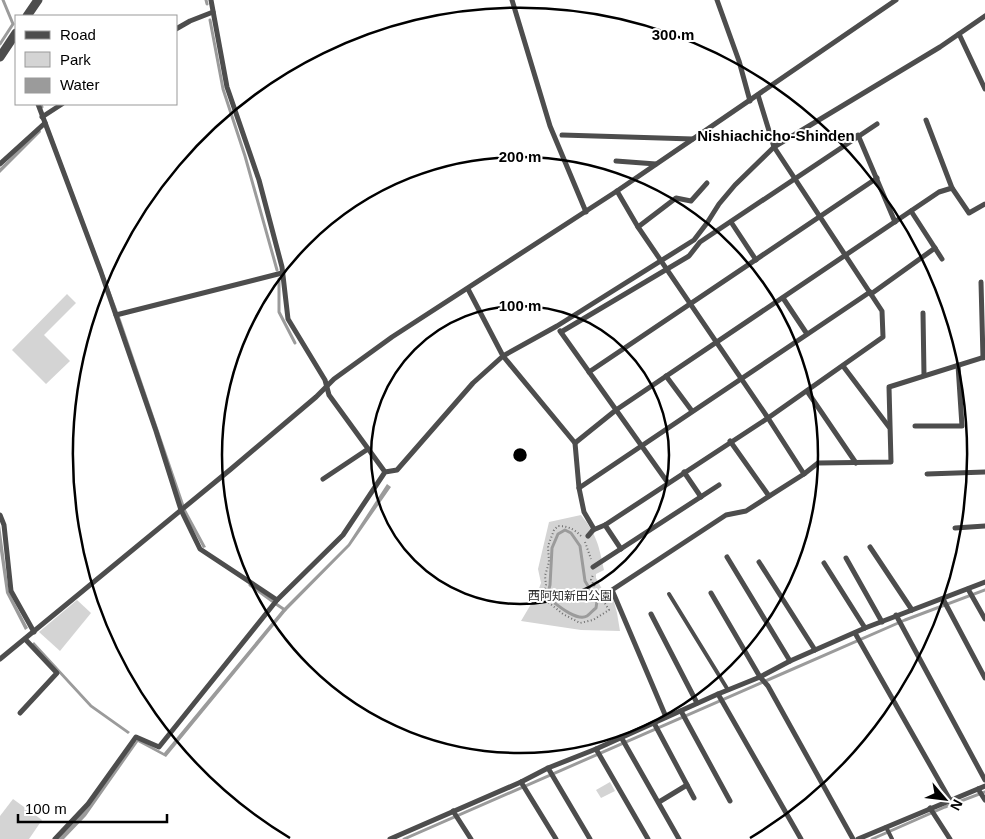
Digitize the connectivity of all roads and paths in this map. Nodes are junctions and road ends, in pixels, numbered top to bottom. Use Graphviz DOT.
graph roads {
  1 [pos="38,0"];
  2 [pos="211,0"];
  3 [pos="512,0"];
  4 [pos="716,0"];
  5 [pos="896,0"];
  6 [pos="213,12"];
  7 [pos="28,15"];
  8 [pos="985,16"];
  9 [pos="178,28"];
  10 [pos="959,34"];
  11 [pos="15,38"];
  12 [pos="0,57"];
  13 [pos="985,89"];
  14 [pos="758,95"];
  15 [pos="750,101"];
  16 [pos="38,105"];
  17 [pos="60,105"];
  18 [pos="42,116"];
  19 [pos="926,120"];
  20 [pos="45,123"];
  21 [pos="877,124"];
  22 [pos="562,135"];
  23 [pos="858,135"];
  24 [pos="693,139"];
  25 [pos="774,147"];
  26 [pos="616,161"];
  27 [pos="0,164"];
  28 [pos="657,164"];
  29 [pos="877,178"];
  30 [pos="795,179"];
  31 [pos="707,183"];
  32 [pos="952,188"];
  33 [pos="617,191"];
  34 [pos="985,204"];
  35 [pos="911,211"];
  36 [pos="586,212"];
  37 [pos="820,217"];
  38 [pos="730,222"];
  39 [pos="895,222"];
  40 [pos="638,227"];
  41 [pos="935,248"];
  42 [pos="846,256"];
  43 [pos="942,259"];
  44 [pos="662,260"];
  45 [pos="756,260"];
  46 [pos="667,268"];
  47 [pos="282,273"];
  48 [pos="981,282"];
  49 [pos="468,289"];
  50 [pos="870,293"];
  51 [pos="782,298"];
  52 [pos="691,303"];
  53 [pos="923,313"];
  54 [pos="116,316"];
  55 [pos="557,326"];
  56 [pos="561,332"];
  57 [pos="807,334"];
  58 [pos="716,341"];
  59 [pos="503,356"];
  60 [pos="984,357"];
  61 [pos="958,365"];
  62 [pos="843,366"];
  63 [pos="589,372"];
  64 [pos="924,375"];
  65 [pos="666,376"];
  66 [pos="741,379"];
  67 [pos="326,387"];
  68 [pos="807,391"];
  69 [pos="616,410"];
  70 [pos="692,411"];
  71 [pos="768,418"];
  72 [pos="915,426"];
  73 [pos="889,428"];
  74 [pos="730,441"];
  75 [pos="575,443"];
  76 [pos="641,445"];
  77 [pos="368,449"];
  78 [pos="856,463"];
  79 [pos="384,472"];
  80 [pos="684,472"];
  81 [pos="985,472"];
  82 [pos="804,474"];
  83 [pos="927,474"];
  84 [pos="323,479"];
  85 [pos="668,483"];
  86 [pos="719,485"];
  87 [pos="579,488"];
  88 [pos="769,496"];
  89 [pos="701,497"];
  90 [pos="181,510"];
  91 [pos="0,515"];
  92 [pos="605,525"];
  93 [pos="985,526"];
  94 [pos="955,528"];
  95 [pos="593,530"];
  96 [pos="588,536"];
  97 [pos="870,547"];
  98 [pos="621,549"];
  99 [pos="727,557"];
  100 [pos="846,558"];
  101 [pos="759,562"];
  102 [pos="824,563"];
  103 [pos="593,567"];
  104 [pos="985,582"];
  105 [pos="968,589"];
  106 [pos="711,593"];
  107 [pos="670,594"];
  108 [pos="943,599"];
  109 [pos="277,600"];
  110 [pos="912,610"];
  111 [pos="651,614"];
  112 [pos="897,616"];
  113 [pos="985,620"];
  114 [pos="882,622"];
  115 [pos="865,628"];
  116 [pos="34,632"];
  117 [pos="855,633"];
  118 [pos="25,639"];
  119 [pos="815,650"];
  120 [pos="0,659"];
  121 [pos="790,661"];
  122 [pos="985,678"];
  123 [pos="762,679"];
  124 [pos="728,690"];
  125 [pos="718,694"];
  126 [pos="697,703"];
  127 [pos="681,711"];
  128 [pos="20,713"];
  129 [pos="666,718"];
  130 [pos="654,724"];
  131 [pos="622,738"];
  132 [pos="596,749"];
  133 [pos="549,768"];
  134 [pos="985,780"];
  135 [pos="521,782"];
  136 [pos="687,785"];
  137 [pos="985,786"];
  138 [pos="981,794"];
  139 [pos="694,798"];
  140 [pos="950,800"];
  141 [pos="730,801"];
  142 [pos="659,802"];
  143 [pos="932,811"];
  144 [pos="454,812"];
  145 [pos="887,831"];
  146 [pos="866,838"];
  147 [pos="56,839"];
  148 [pos="392,839"];
  149 [pos="471,839"];
  150 [pos="556,839"];
  151 [pos="590,839"];
  152 [pos="648,839"];
  153 [pos="680,839"];
  154 [pos="801,839"];
  155 [pos="853,839"];
  156 [pos="858,839"];
  157 [pos="892,839"];
  158 [pos="950,839"];
  1 -- 7 [label="street"];
  2 -- 6 [label="street"];
  3 -- 36 [label="street"];
  4 -- 15 [label="street"];
  5 -- 14 [label="street"];
  6 -- 9 [label="street"];
  6 -- 47 [label="street"];
  8 -- 10 [label="street"];
  10 -- 13 [label="street"];
  10 -- 25 [label="street"];
  11 -- 12 [label="street"];
  14 -- 15 [label="street"];
  14 -- 25 [label="street"];
  15 -- 24 [label="street"];
  16 -- 18 [label="street"];
  17 -- 18 [label="street"];
  18 -- 20 [label="street"];
  19 -- 32 [label="street"];
  20 -- 27 [label="street"];
  20 -- 54 [label="street"];
  21 -- 23 [label="street"];
  22 -- 24 [label="street"];
  23 -- 29 [label="street"];
  23 -- 30 [label="street"];
  24 -- 28 [label="street"];
  25 -- 30 [label="street"];
  25 -- 44 [label="street"];
  26 -- 28 [label="street"];
  28 -- 33 [label="street"];
  29 -- 37 [label="street"];
  29 -- 39 [label="street"];
  30 -- 37 [label="street"];
  30 -- 38 [label="street"];
  31 -- 40 [label="street"];
  32 -- 34 [label="street"];
  32 -- 35 [label="street"];
  33 -- 36 [label="street"];
  33 -- 40 [label="street"];
  35 -- 39 [label="street"];
  35 -- 41 [label="street"];
  36 -- 49 [label="street"];
  37 -- 42 [label="street"];
  37 -- 45 [label="street"];
  38 -- 45 [label="street"];
  38 -- 46 [label="street"];
  39 -- 42 [label="street"];
  40 -- 44 [label="street"];
  41 -- 43 [label="street"];
  41 -- 50 [label="street"];
  42 -- 50 [label="street"];
  42 -- 51 [label="street"];
  44 -- 46 [label="street"];
  44 -- 55 [label="street"];
  45 -- 52 [label="street"];
  46 -- 52 [label="street"];
  46 -- 56 [label="street"];
  47 -- 54 [label="street"];
  47 -- 67 [label="street"];
  48 -- 60 [label="street"];
  49 -- 59 [label="street"];
  49 -- 67 [label="street"];
  50 -- 57 [label="street"];
  50 -- 62 [label="street"];
  51 -- 57 [label="street"];
  51 -- 58 [label="street"];
  52 -- 58 [label="street"];
  52 -- 63 [label="street"];
  53 -- 64 [label="street"];
  54 -- 90 [label="street"];
  55 -- 56 [label="street"];
  55 -- 59 [label="street"];
  56 -- 63 [label="street"];
  57 -- 66 [label="street"];
  58 -- 65 [label="street"];
  58 -- 66 [label="street"];
  59 -- 75 [label="street"];
  59 -- 79 [label="street"];
  60 -- 61 [label="street"];
  61 -- 64 [label="street"];
  61 -- 72 [label="street"];
  62 -- 68 [label="street"];
  62 -- 73 [label="street"];
  63 -- 69 [label="street"];
  64 -- 73 [label="street"];
  65 -- 69 [label="street"];
  65 -- 70 [label="street"];
  66 -- 70 [label="street"];
  66 -- 71 [label="street"];
  67 -- 77 [label="street"];
  67 -- 90 [label="street"];
  68 -- 71 [label="street"];
  68 -- 78 [label="street"];
  69 -- 75 [label="street"];
  69 -- 76 [label="street"];
  70 -- 76 [label="street"];
  71 -- 74 [label="street"];
  71 -- 82 [label="street"];
  73 -- 78 [label="street"];
  74 -- 80 [label="street"];
  74 -- 88 [label="street"];
  75 -- 87 [label="street"];
  76 -- 85 [label="street"];
  76 -- 87 [label="street"];
  77 -- 79 [label="street"];
  77 -- 84 [label="street"];
  78 -- 82 [label="street"];
  79 -- 109 [label="street"];
  80 -- 85 [label="street"];
  80 -- 89 [label="street"];
  81 -- 83 [label="street"];
  82 -- 88 [label="street"];
  85 -- 92 [label="street"];
  86 -- 89 [label="street"];
  87 -- 95 [label="street"];
  88 -- 129 [label="street"];
  89 -- 98 [label="street"];
  90 -- 109 [label="street"];
  90 -- 116 [label="street"];
  91 -- 116 [label="street"];
  92 -- 95 [label="street"];
  92 -- 98 [label="street"];
  93 -- 94 [label="street"];
  95 -- 96 [label="street"];
  97 -- 110 [label="street"];
  98 -- 103 [label="street"];
  99 -- 121 [label="street"];
  100 -- 114 [label="street"];
  101 -- 119 [label="street"];
  102 -- 115 [label="street"];
  103 -- 103 [label="path"];
  104 -- 105 [label="street"];
  105 -- 108 [label="street"];
  105 -- 113 [label="street"];
  106 -- 123 [label="street"];
  107 -- 124 [label="lane"];
  108 -- 110 [label="street"];
  108 -- 122 [label="street"];
  109 -- 147 [label="street"];
  110 -- 112 [label="street"];
  111 -- 126 [label="street"];
  112 -- 114 [label="street"];
  112 -- 134 [label="street"];
  114 -- 115 [label="street"];
  115 -- 117 [label="street"];
  116 -- 118 [label="street"];
  117 -- 119 [label="street"];
  117 -- 140 [label="street"];
  118 -- 120 [label="street"];
  118 -- 128 [label="street"];
  119 -- 121 [label="street"];
  121 -- 123 [label="street"];
  123 -- 124 [label="street"];
  123 -- 155 [label="street"];
  124 -- 125 [label="street"];
  125 -- 126 [label="street"];
  125 -- 154 [label="street"];
  126 -- 127 [label="street"];
  127 -- 129 [label="street"];
  127 -- 141 [label="street"];
  129 -- 130 [label="street"];
  130 -- 131 [label="street"];
  130 -- 136 [label="street"];
  131 -- 132 [label="street"];
  131 -- 142 [label="street"];
  132 -- 133 [label="street"];
  132 -- 152 [label="street"];
  133 -- 135 [label="street"];
  133 -- 151 [label="street"];
  135 -- 144 [label="street"];
  135 -- 150 [label="street"];
  136 -- 139 [label="street"];
  136 -- 142 [label="street"];
  137 -- 138 [label="street"];
  138 -- 140 [label="street"];
  140 -- 143 [label="street"];
  142 -- 153 [label="street"];
  143 -- 145 [label="street"];
  143 -- 158 [label="street"];
  144 -- 148 [label="street"];
  144 -- 149 [label="street"];
  145 -- 146 [label="street"];
  145 -- 157 [label="lane"];
  146 -- 156 [label="street"];
}
